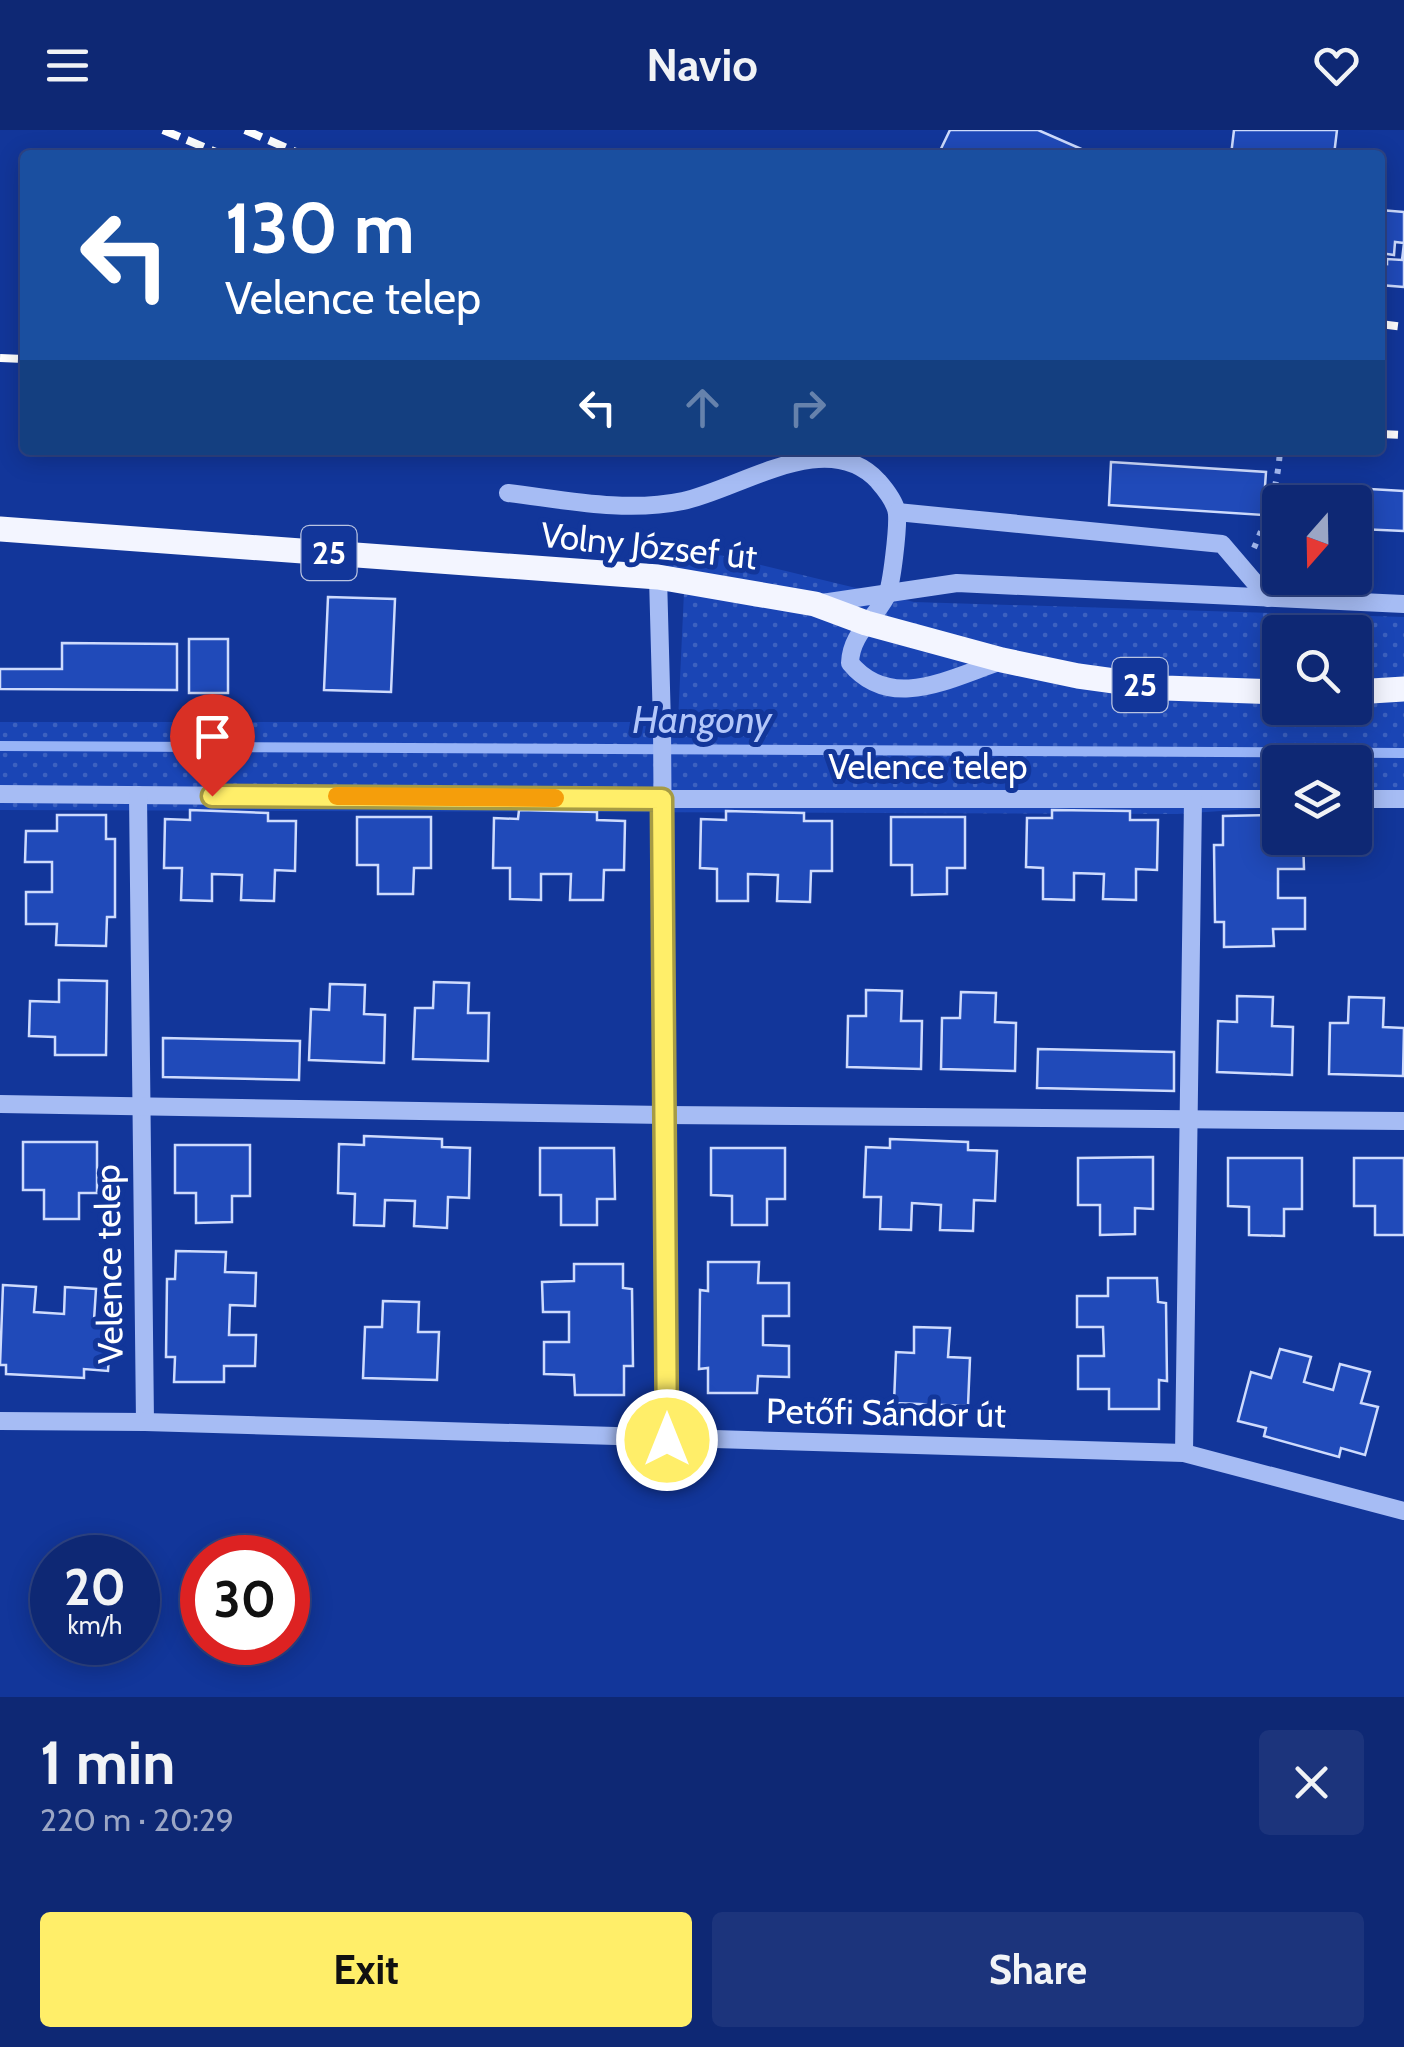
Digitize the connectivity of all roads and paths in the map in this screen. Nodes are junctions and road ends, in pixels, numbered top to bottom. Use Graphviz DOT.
graph roads {
  1 [pos="1280,455"];
  2 [pos="508,494"];
  3 [pos="897,512"];
  4 [pos="0,529"];
  5 [pos="658,577"];
  6 [pos="888,595"];
  7 [pos="1268,598"];
  8 [pos="815,604"];
  9 [pos="1404,604"];
  10 [pos="866,623"];
  11 [pos="1002,660"];
  12 [pos="1404,690"];
  13 [pos="1262,691"];
  14 [pos="1372,691"];
  15 [pos="0,794"];
  16 [pos="138,795"];
  17 [pos="1404,798"];
  18 [pos="662,799"];
  19 [pos="1193,799"];
  20 [pos="1262,799"];
  21 [pos="1372,799"];
  22 [pos="0,1104"];
  23 [pos="140,1106"];
  24 [pos="665,1115"];
  25 [pos="1404,1121"];
  26 [pos="1190,1122"];
  27 [pos="0,1420"];
  28 [pos="144,1422"];
  29 [pos="667,1440"];
  30 [pos="1184,1453"];
  31 [pos="1404,1511"];
  1 -- 7 [label="path"];
  2 -- 3 [label="street"];
  3 -- 6 [label="street"];
  3 -- 7 [label="street"];
  4 -- 5 [label="main road, Volny József út / 25"];
  5 -- 8 [label="main road, Volny József út / 25"];
  5 -- 18 [label="street"];
  6 -- 7 [label="street"];
  6 -- 8 [label="street"];
  6 -- 10 [label="street"];
  7 -- 9 [label="street"];
  8 -- 10 [label="main road, Volny József út / 25"];
  10 -- 11 [label="main road, Volny József út / 25"];
  10 -- 11 [label="street"];
  11 -- 13 [label="main road, Volny József út / 25"];
  12 -- 14 [label="main road"];
  15 -- 16 [label="street, Velence telep"];
  16 -- 18 [label="street, Velence telep"];
  16 -- 23 [label="street, Velence telep"];
  17 -- 21 [label="street"];
  18 -- 19 [label="street, Velence telep"];
  18 -- 24 [label="street"];
  19 -- 20 [label="street, Velence telep"];
  19 -- 26 [label="street"];
  22 -- 23 [label="street"];
  23 -- 24 [label="street"];
  23 -- 28 [label="street, Velence telep"];
  24 -- 26 [label="street"];
  24 -- 29 [label="street"];
  25 -- 26 [label="street"];
  26 -- 30 [label="street"];
  27 -- 28 [label="street, Petőfi Sándor út"];
  28 -- 29 [label="street, Petőfi Sándor út"];
  29 -- 30 [label="street, Petőfi Sándor út"];
  30 -- 31 [label="street, Petőfi Sándor út"];
}
